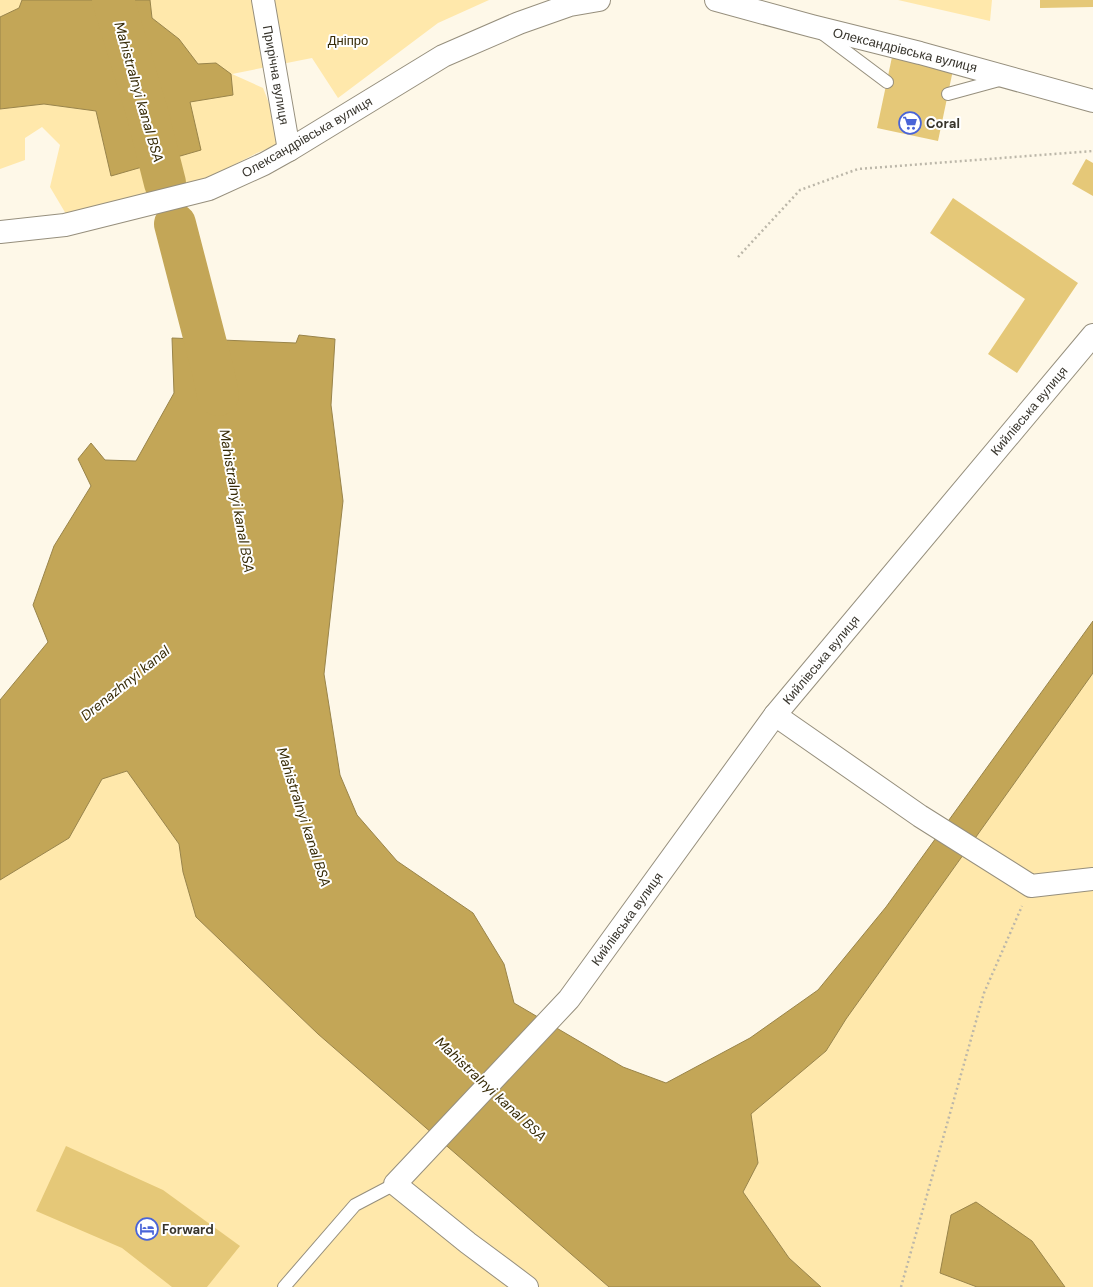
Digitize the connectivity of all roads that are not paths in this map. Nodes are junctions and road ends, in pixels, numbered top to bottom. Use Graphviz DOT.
graph roads {
  1 [pos="263,0"];
  2 [pos="599,0"];
  3 [pos="716,0"];
  4 [pos="569,3"];
  5 [pos="812,26"];
  6 [pos="1010,77"];
  7 [pos="887,82"];
  8 [pos="948,94"];
  9 [pos="1093,101"];
  10 [pos="289,150"];
  11 [pos="0,232"];
  12 [pos="1093,335"];
  13 [pos="775,715"];
  14 [pos="1093,879"];
  15 [pos="395,1184"];
  16 [pos="284,1287"];
  17 [pos="527,1287"];
  1 -- 10 [label="street, Прирічна вулиця"];
  2 -- 4 [label="street, Олександрівська вулиця"];
  3 -- 5 [label="street, Олександрівська вулиця"];
  4 -- 10 [label="street, Олександрівська вулиця"];
  5 -- 6 [label="street, Олександрівська вулиця"];
  5 -- 7 [label="lane"];
  6 -- 8 [label="lane"];
  6 -- 9 [label="street, Олександрівська вулиця"];
  10 -- 11 [label="street, Олександрівська вулиця"];
  12 -- 13 [label="street, Кийлівська вулиця"];
  13 -- 14 [label="street"];
  13 -- 15 [label="street, Кийлівська вулиця"];
  15 -- 16 [label="lane"];
  15 -- 17 [label="street"];
}
